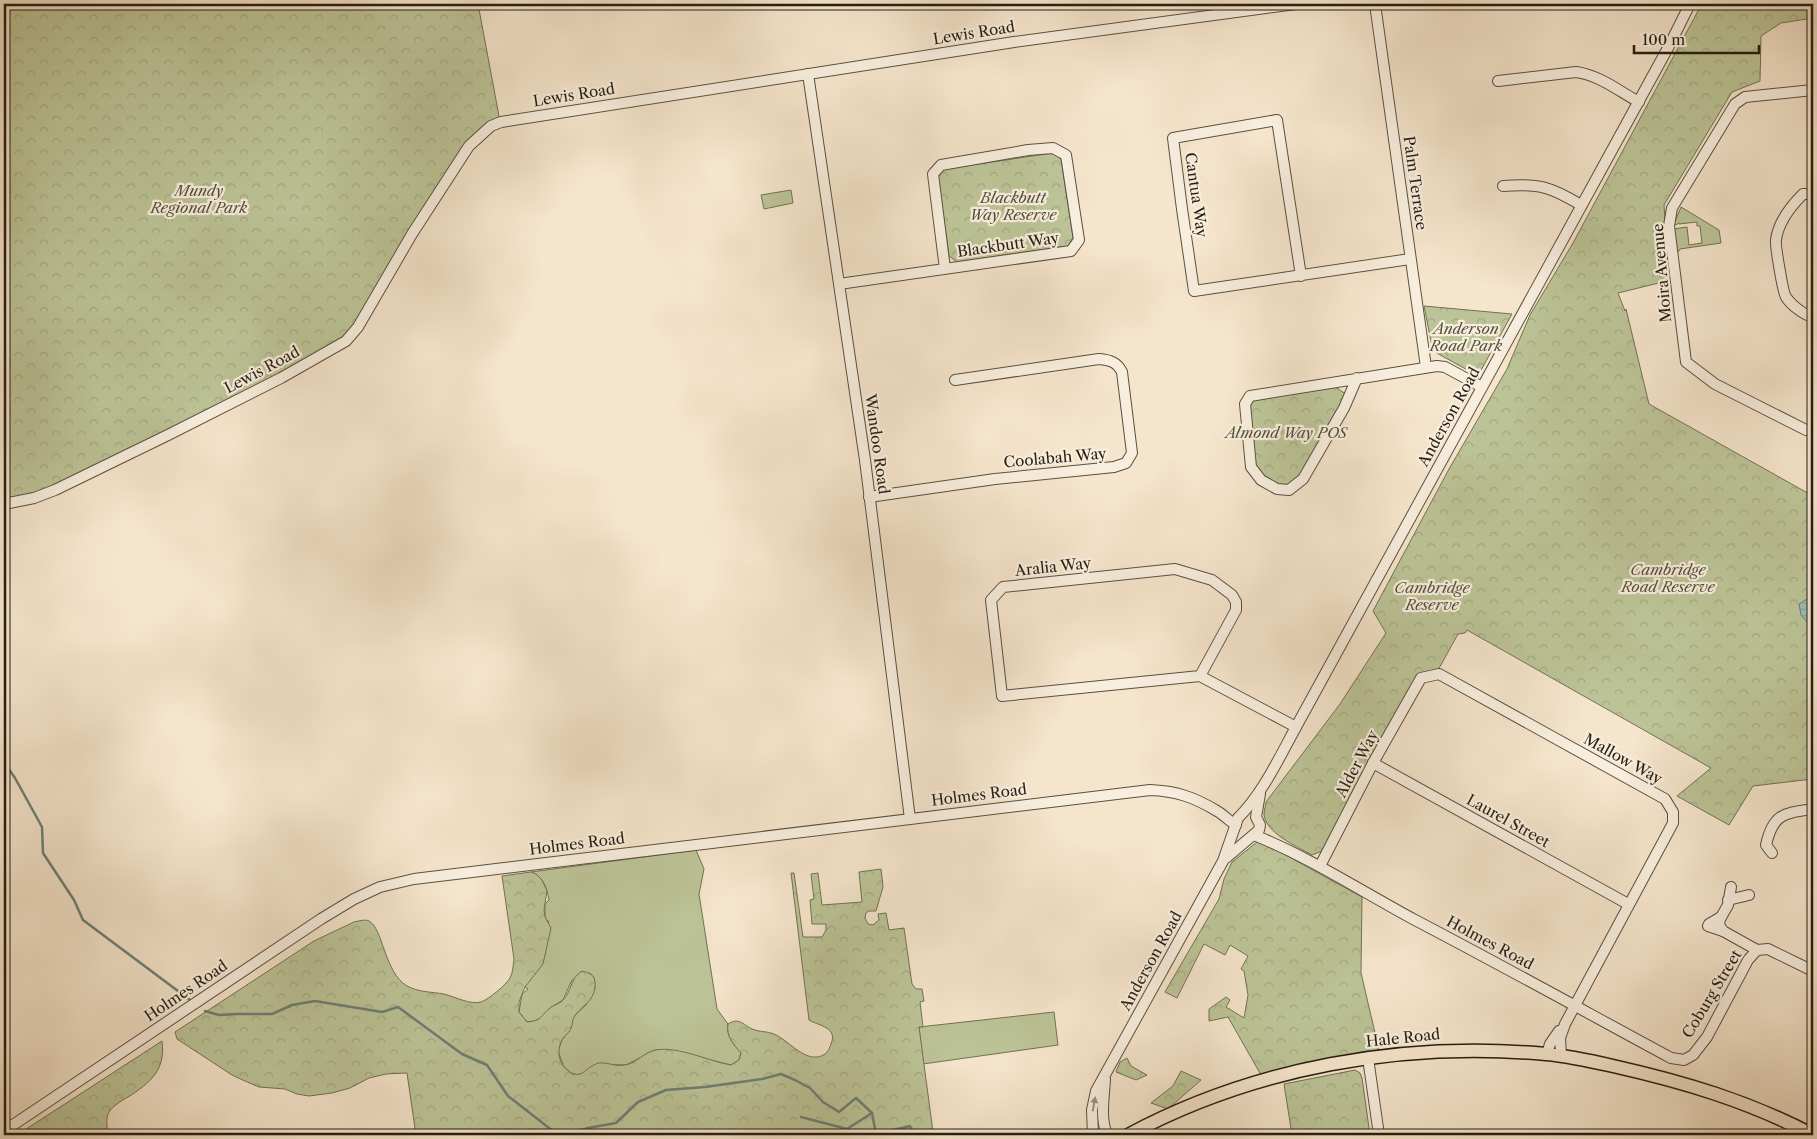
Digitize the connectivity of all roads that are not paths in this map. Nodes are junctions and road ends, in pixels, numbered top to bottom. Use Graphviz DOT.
graph roads {
  1 [pos="1296,4"];
  2 [pos="1375,4"];
  3 [pos="1690,4"];
  4 [pos="808,74"];
  5 [pos="1498,81"];
  6 [pos="1813,90"];
  7 [pos="1639,102"];
  8 [pos="1503,186"];
  9 [pos="1813,194"];
  10 [pos="1581,205"];
  11 [pos="1410,259"];
  12 [pos="945,269"];
  13 [pos="1301,276"];
  14 [pos="839,284"];
  15 [pos="1813,317"];
  16 [pos="1426,367"];
  17 [pos="1357,378"];
  18 [pos="955,380"];
  19 [pos="1482,387"];
  20 [pos="1813,430"];
  21 [pos="868,497"];
  22 [pos="4,504"];
  23 [pos="1200,676"];
  24 [pos="1421,678"];
  25 [pos="1296,727"];
  26 [pos="1373,764"];
  27 [pos="1261,790"];
  28 [pos="1813,809"];
  29 [pos="910,819"];
  30 [pos="1239,820"];
  31 [pos="1258,821"];
  32 [pos="1253,836"];
  33 [pos="1284,847"];
  34 [pos="1772,853"];
  35 [pos="1223,861"];
  36 [pos="1320,866"];
  37 [pos="1731,887"];
  38 [pos="1749,895"];
  39 [pos="1728,900"];
  40 [pos="1628,904"];
  41 [pos="1757,950"];
  42 [pos="1813,972"];
  43 [pos="1574,1006"];
  44 [pos="1564,1024"];
  45 [pos="1547,1054"];
  46 [pos="1561,1056"];
  47 [pos="1368,1058"];
  48 [pos="1684,1060"];
  49 [pos="1106,1076"];
  50 [pos="1690,1086"];
  51 [pos="4,1131"];
  52 [pos="1093,1135"];
  53 [pos="1107,1135"];
  54 [pos="1128,1135"];
  55 [pos="1379,1135"];
  56 [pos="1798,1135"];
  57 [pos="1813,1135"];
  1 -- 4 [label="street, Lewis Road"];
  2 -- 11 [label="street, Palm Terrace"];
  3 -- 7 [label="street, Anderson Road"];
  4 -- 14 [label="street, Wandoo Road"];
  4 -- 22 [label="street, Lewis Road"];
  5 -- 7 [label="street"];
  6 -- 20 [label="street, Moira Avenue"];
  7 -- 10 [label="street, Anderson Road"];
  8 -- 10 [label="street"];
  9 -- 15 [label="street"];
  10 -- 19 [label="street, Anderson Road"];
  11 -- 13 [label="street, Cantua Way"];
  11 -- 16 [label="street, Palm Terrace"];
  12 -- 12 [label="street, Blackbutt Way"];
  12 -- 14 [label="street, Blackbutt Way"];
  13 -- 13 [label="street, Cantua Way"];
  14 -- 21 [label="street, Wandoo Road"];
  16 -- 17 [label="street"];
  16 -- 19 [label="street"];
  17 -- 17 [label="street"];
  18 -- 21 [label="street, Coolabah Way"];
  19 -- 25 [label="street, Anderson Road"];
  21 -- 29 [label="street, Wandoo Road"];
  23 -- 23 [label="street, Aralia Way"];
  23 -- 25 [label="street"];
  24 -- 26 [label="street, Alder Way"];
  24 -- 40 [label="street, Mallow Way"];
  25 -- 27 [label="street, Anderson Road"];
  26 -- 36 [label="street, Alder Way"];
  26 -- 40 [label="street, Laurel Street"];
  27 -- 30 [label="street, Anderson Road"];
  27 -- 31 [label="street, Anderson Road"];
  28 -- 34 [label="street"];
  29 -- 30 [label="street, Holmes Road"];
  29 -- 51 [label="street, Holmes Road"];
  30 -- 31 [label="street"];
  30 -- 32 [label="street"];
  30 -- 35 [label="street, Anderson Road"];
  31 -- 32 [label="street, Anderson Road"];
  31 -- 33 [label="street, Holmes Road"];
  32 -- 33 [label="street, Holmes Road"];
  32 -- 35 [label="street, Anderson Road"];
  33 -- 36 [label="street, Holmes Road"];
  35 -- 49 [label="street, Anderson Road"];
  36 -- 43 [label="street, Holmes Road"];
  37 -- 39 [label="street"];
  38 -- 39 [label="street"];
  39 -- 41 [label="street"];
  40 -- 43 [label="street, Mallow Way"];
  41 -- 42 [label="street, Coburg Street"];
  41 -- 48 [label="street, Coburg Street"];
  43 -- 44 [label="street, Mallow Way"];
  43 -- 48 [label="street, Holmes Road"];
  44 -- 45 [label="street, Mallow Way"];
  44 -- 46 [label="street, Mallow Way"];
  45 -- 46 [label="main road, Hale Road"];
  45 -- 47 [label="main road, Hale Road"];
  46 -- 50 [label="main road, Hale Road"];
  47 -- 54 [label="main road, Hale Road"];
  47 -- 55 [label="street"];
  52 -- 49 [label="street, Anderson Road, one-way"];
  49 -- 53 [label="street, Anderson Road"];
  50 -- 56 [label="main road, Hale Road"];
  50 -- 57 [label="main road, Hale Road"];
}
